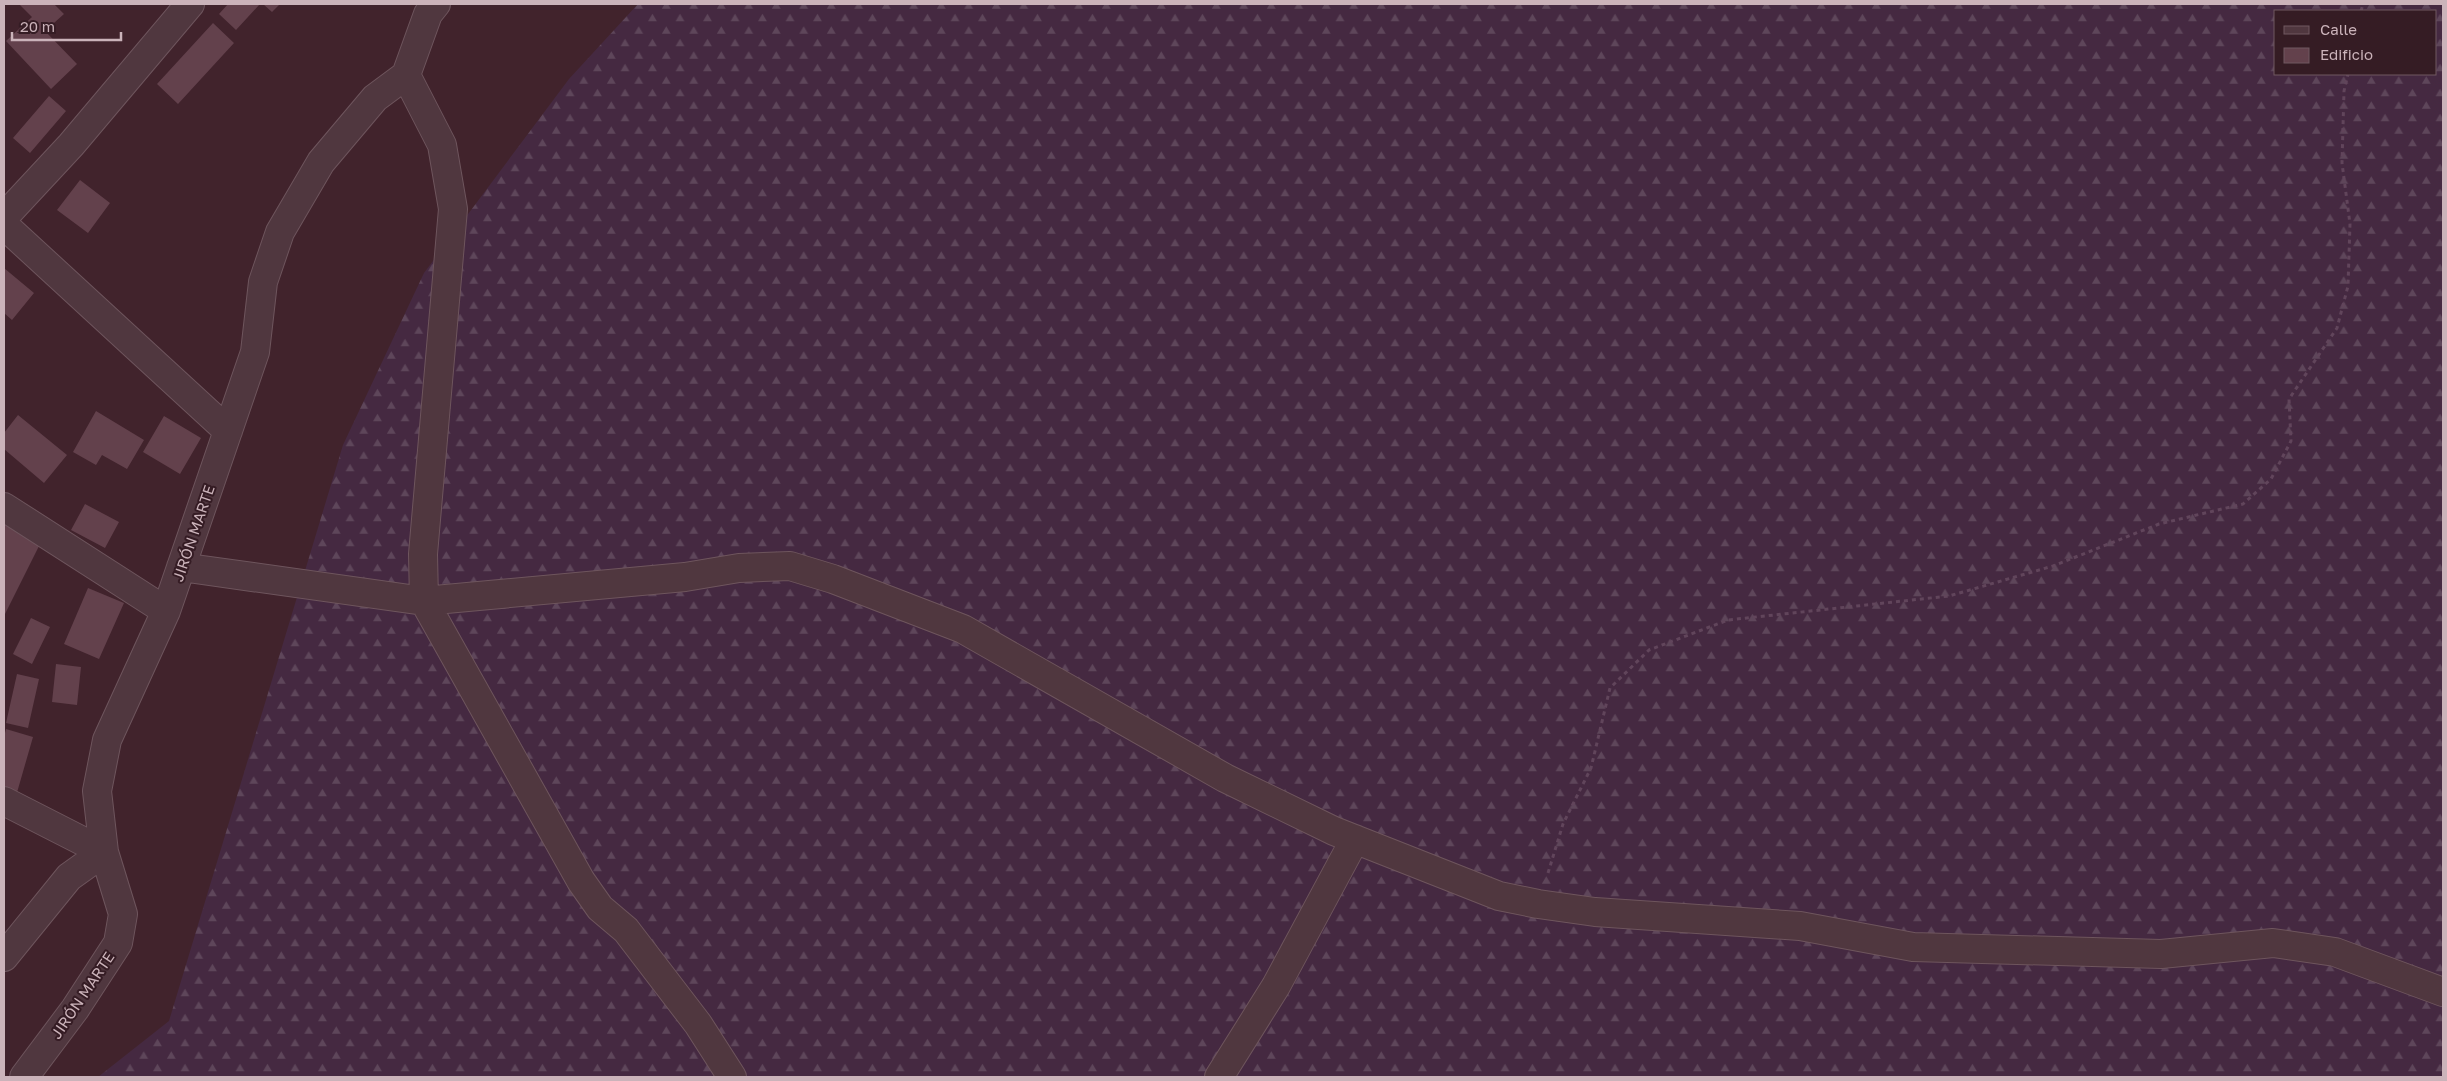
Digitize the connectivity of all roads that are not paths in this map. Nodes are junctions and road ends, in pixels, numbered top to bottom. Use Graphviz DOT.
graph roads {
  1 [pos="190,4"];
  2 [pos="436,4"];
  3 [pos="406,75"];
  4 [pos="4,217"];
  5 [pos="4,225"];
  6 [pos="228,431"];
  7 [pos="4,507"];
  8 [pos="181,567"];
  9 [pos="424,601"];
  10 [pos="166,611"];
  11 [pos="4,801"];
  12 [pos="1356,839"];
  13 [pos="104,852"];
  14 [pos="4,957"];
  15 [pos="2443,992"];
  16 [pos="24,1077"];
  17 [pos="732,1077"];
  18 [pos="1219,1077"];
  1 -- 4 [label="street"];
  2 -- 3 [label="street"];
  3 -- 6 [label="street, JIRÓN MARTE"];
  3 -- 9 [label="street"];
  5 -- 6 [label="street"];
  6 -- 8 [label="street, JIRÓN MARTE"];
  7 -- 10 [label="street"];
  8 -- 9 [label="street"];
  8 -- 10 [label="street, JIRÓN MARTE"];
  9 -- 12 [label="street"];
  9 -- 17 [label="street"];
  10 -- 13 [label="street, JIRÓN MARTE"];
  11 -- 13 [label="street"];
  12 -- 15 [label="street"];
  12 -- 18 [label="street"];
  13 -- 14 [label="street"];
  13 -- 16 [label="street, JIRÓN MARTE"];
}
